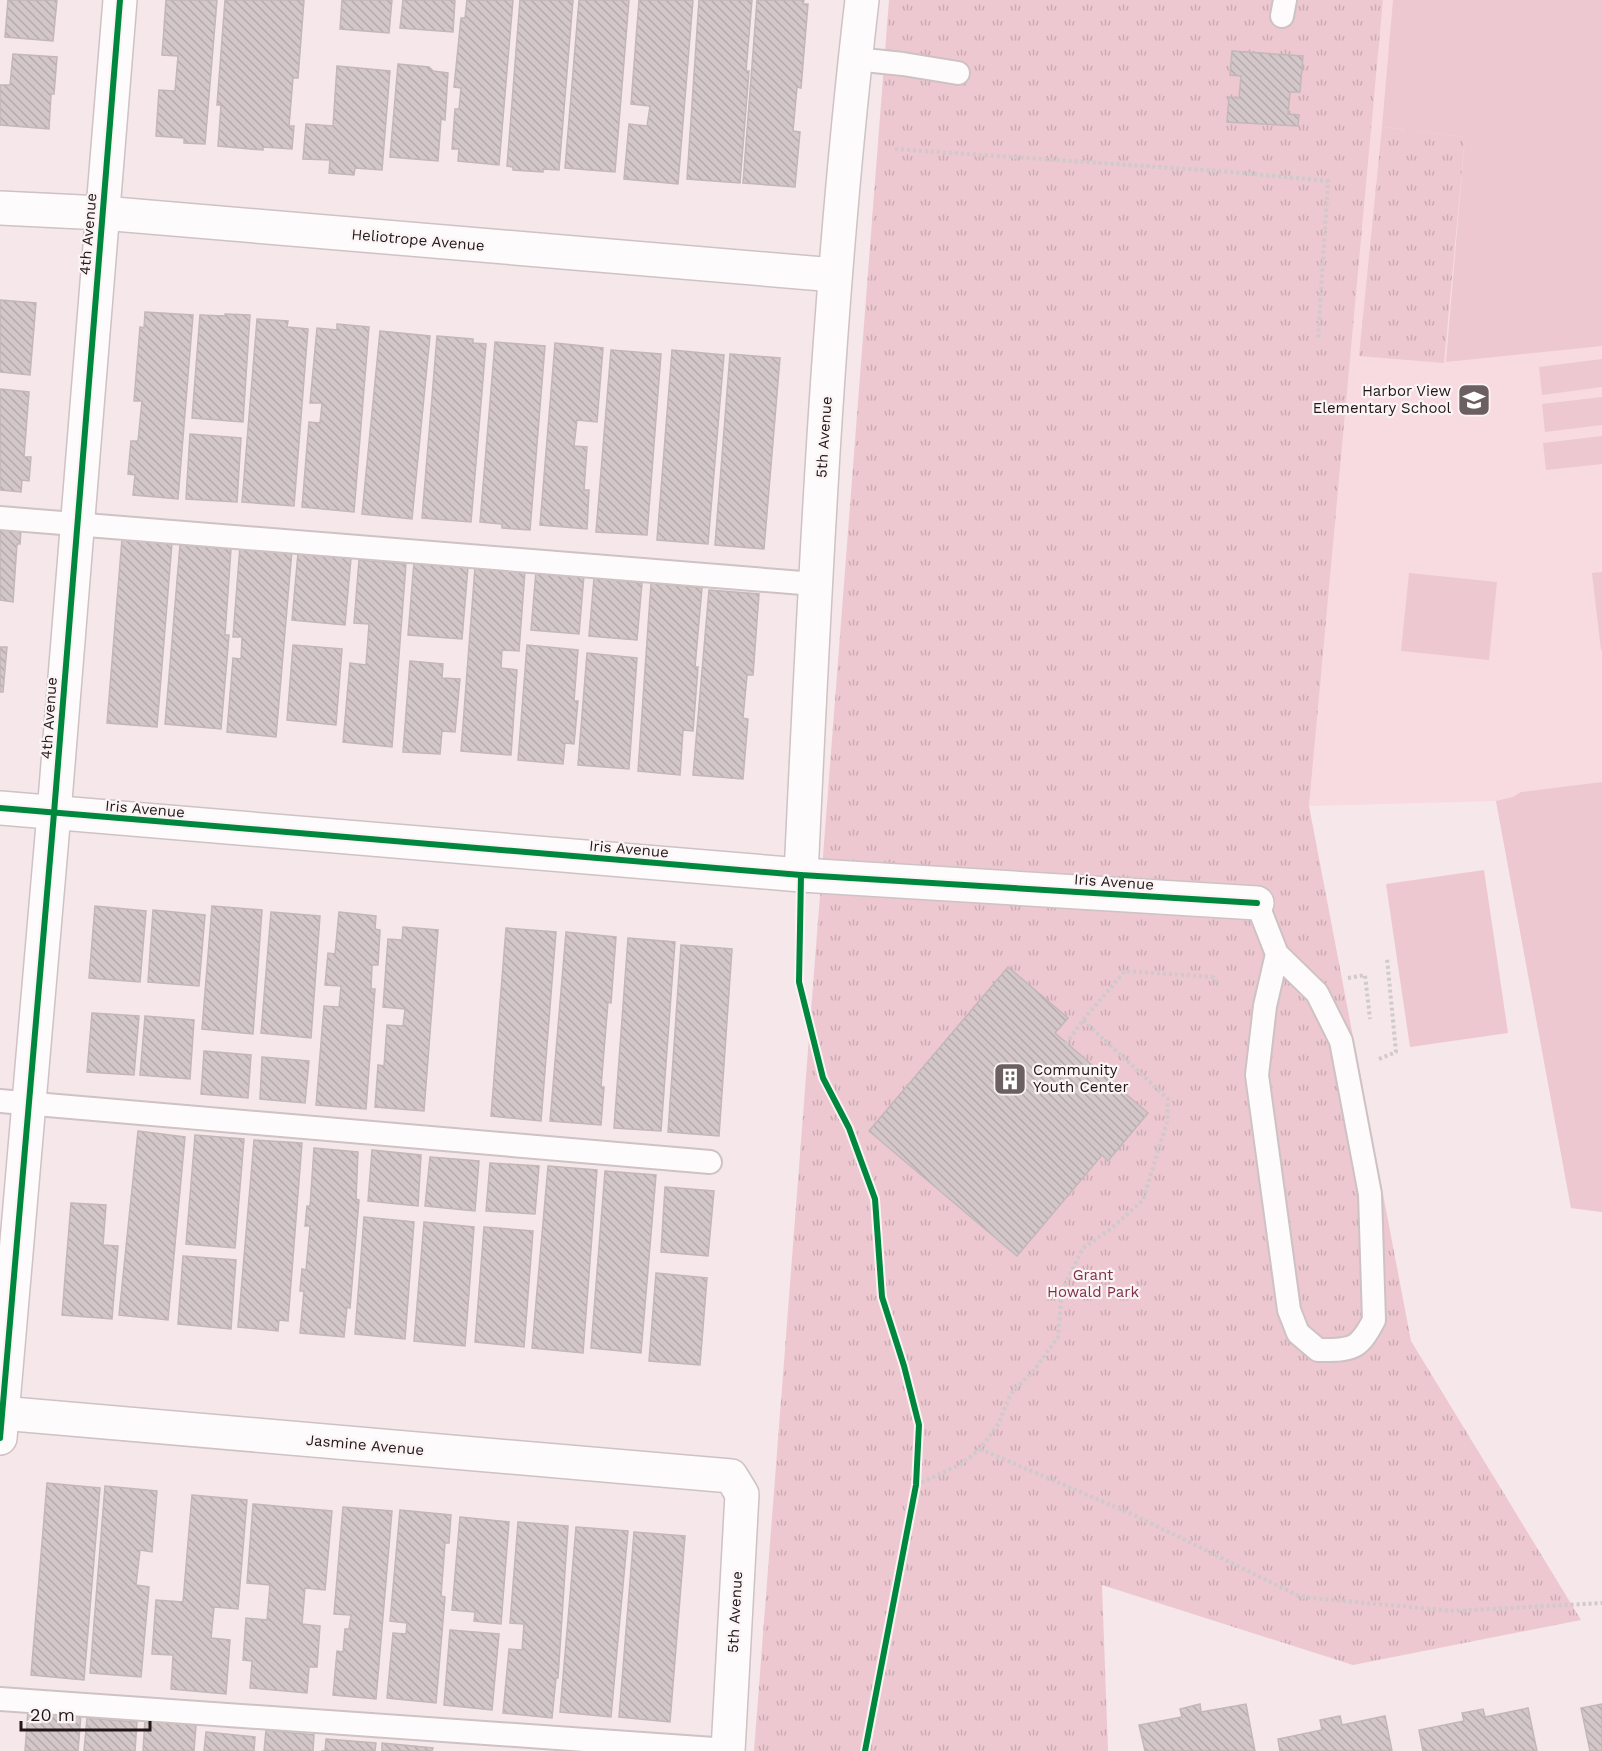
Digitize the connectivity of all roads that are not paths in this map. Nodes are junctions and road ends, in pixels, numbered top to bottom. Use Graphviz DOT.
graph roads {
  1 [pos="120,0"];
  2 [pos="862,0"];
  3 [pos="855,59"];
  4 [pos="958,73"];
  5 [pos="0,208"];
  6 [pos="102,213"];
  7 [pos="835,275"];
  8 [pos="0,518"];
  9 [pos="76,525"];
  10 [pos="815,584"];
  11 [pos="0,808"];
  12 [pos="54,813"];
  13 [pos="801,875"];
  14 [pos="1257,903"];
  15 [pos="1276,954"];
  16 [pos="14,1102"];
  17 [pos="710,1162"];
  18 [pos="1,1422"];
  19 [pos="731,1476"];
  20 [pos="0,1699"];
  21 [pos="728,1750"];
  1 -- 6 [label="street, 4th Avenue"];
  2 -- 3 [label="street, 5th Avenue"];
  3 -- 4 [label="lane"];
  3 -- 7 [label="street, 5th Avenue"];
  5 -- 6 [label="street, Heliotrope Avenue"];
  6 -- 7 [label="street, Heliotrope Avenue"];
  6 -- 9 [label="street, 4th Avenue"];
  7 -- 10 [label="street, 5th Avenue"];
  8 -- 9 [label="lane"];
  9 -- 10 [label="lane"];
  9 -- 12 [label="street, 4th Avenue"];
  10 -- 13 [label="street, 5th Avenue"];
  11 -- 12 [label="street, Iris Avenue"];
  12 -- 13 [label="street, Iris Avenue"];
  12 -- 16 [label="street, 4th Avenue"];
  13 -- 14 [label="street, Iris Avenue"];
  14 -- 15 [label="lane"];
  15 -- 15 [label="lane"];
  16 -- 17 [label="lane"];
  16 -- 18 [label="street, 4th Avenue"];
  18 -- 19 [label="street, Jasmine Avenue"];
  19 -- 21 [label="street, 5th Avenue"];
  20 -- 21 [label="lane"];
}
